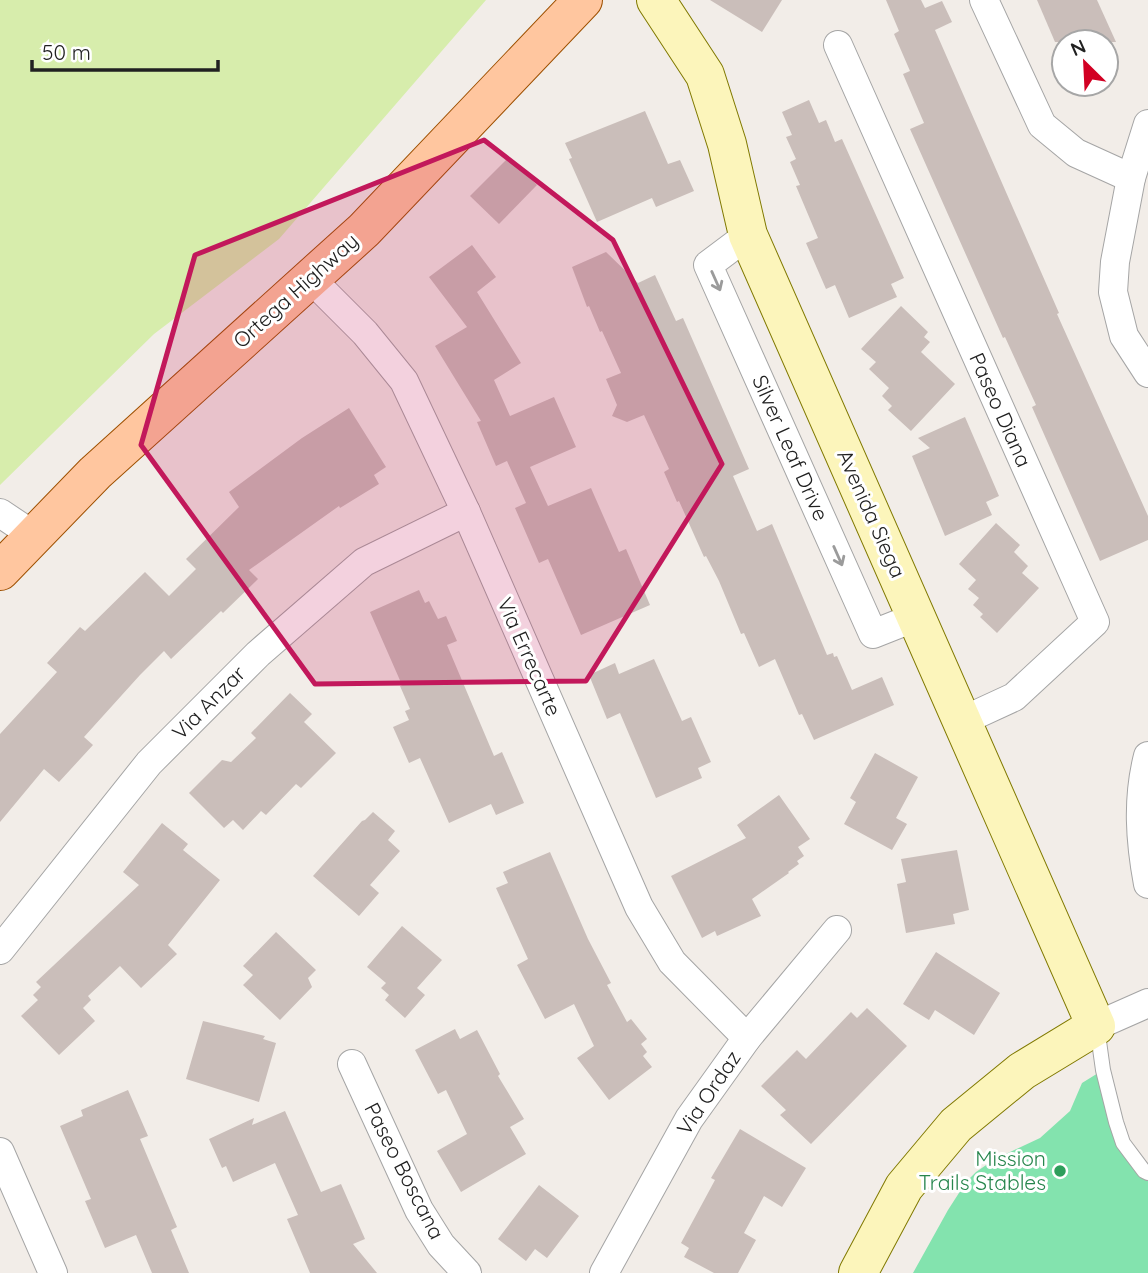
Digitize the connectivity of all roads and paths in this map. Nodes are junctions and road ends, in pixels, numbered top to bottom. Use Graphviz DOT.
graph roads {
  1 [pos="583,0"];
  2 [pos="656,0"];
  3 [pos="984,0"];
  4 [pos="838,45"];
  5 [pos="1148,124"];
  6 [pos="1131,178"];
  7 [pos="310,278"];
  8 [pos="1148,373"];
  9 [pos="466,512"];
  10 [pos="0,513"];
  11 [pos="33,534"];
  12 [pos="0,571"];
  13 [pos="962,721"];
  14 [pos="1148,756"];
  15 [pos="1148,884"];
  16 [pos="837,930"];
  17 [pos="0,950"];
  18 [pos="1148,1003"];
  19 [pos="1096,1026"];
  20 [pos="747,1038"];
  21 [pos="352,1064"];
  22 [pos="0,1152"];
  23 [pos="1148,1173"];
  24 [pos="53,1273"];
  25 [pos="467,1273"];
  26 [pos="604,1273"];
  27 [pos="858,1273"];
  1 -- 7 [label="main road, Ortega Highway"];
  2 -- 13 [label="street, Avenida Siega"];
  3 -- 6 [label="street"];
  4 -- 13 [label="street, Paseo Diana"];
  5 -- 6 [label="street"];
  6 -- 8 [label="street"];
  7 -- 9 [label="street, Via Errecarte"];
  7 -- 11 [label="main road, Ortega Highway"];
  9 -- 17 [label="street, Via Anzar"];
  9 -- 20 [label="street, Via Errecarte"];
  10 -- 11 [label="street"];
  11 -- 12 [label="main road, Ortega Highway"];
  13 -- 19 [label="street, Avenida Siega"];
  14 -- 15 [label="street"];
  16 -- 20 [label="street, Via Ordaz"];
  18 -- 19 [label="street"];
  19 -- 23 [label="lane"];
  19 -- 27 [label="street"];
  20 -- 26 [label="street, Via Ordaz"];
  21 -- 25 [label="street, Paseo Boscana"];
  22 -- 24 [label="street"];
}
